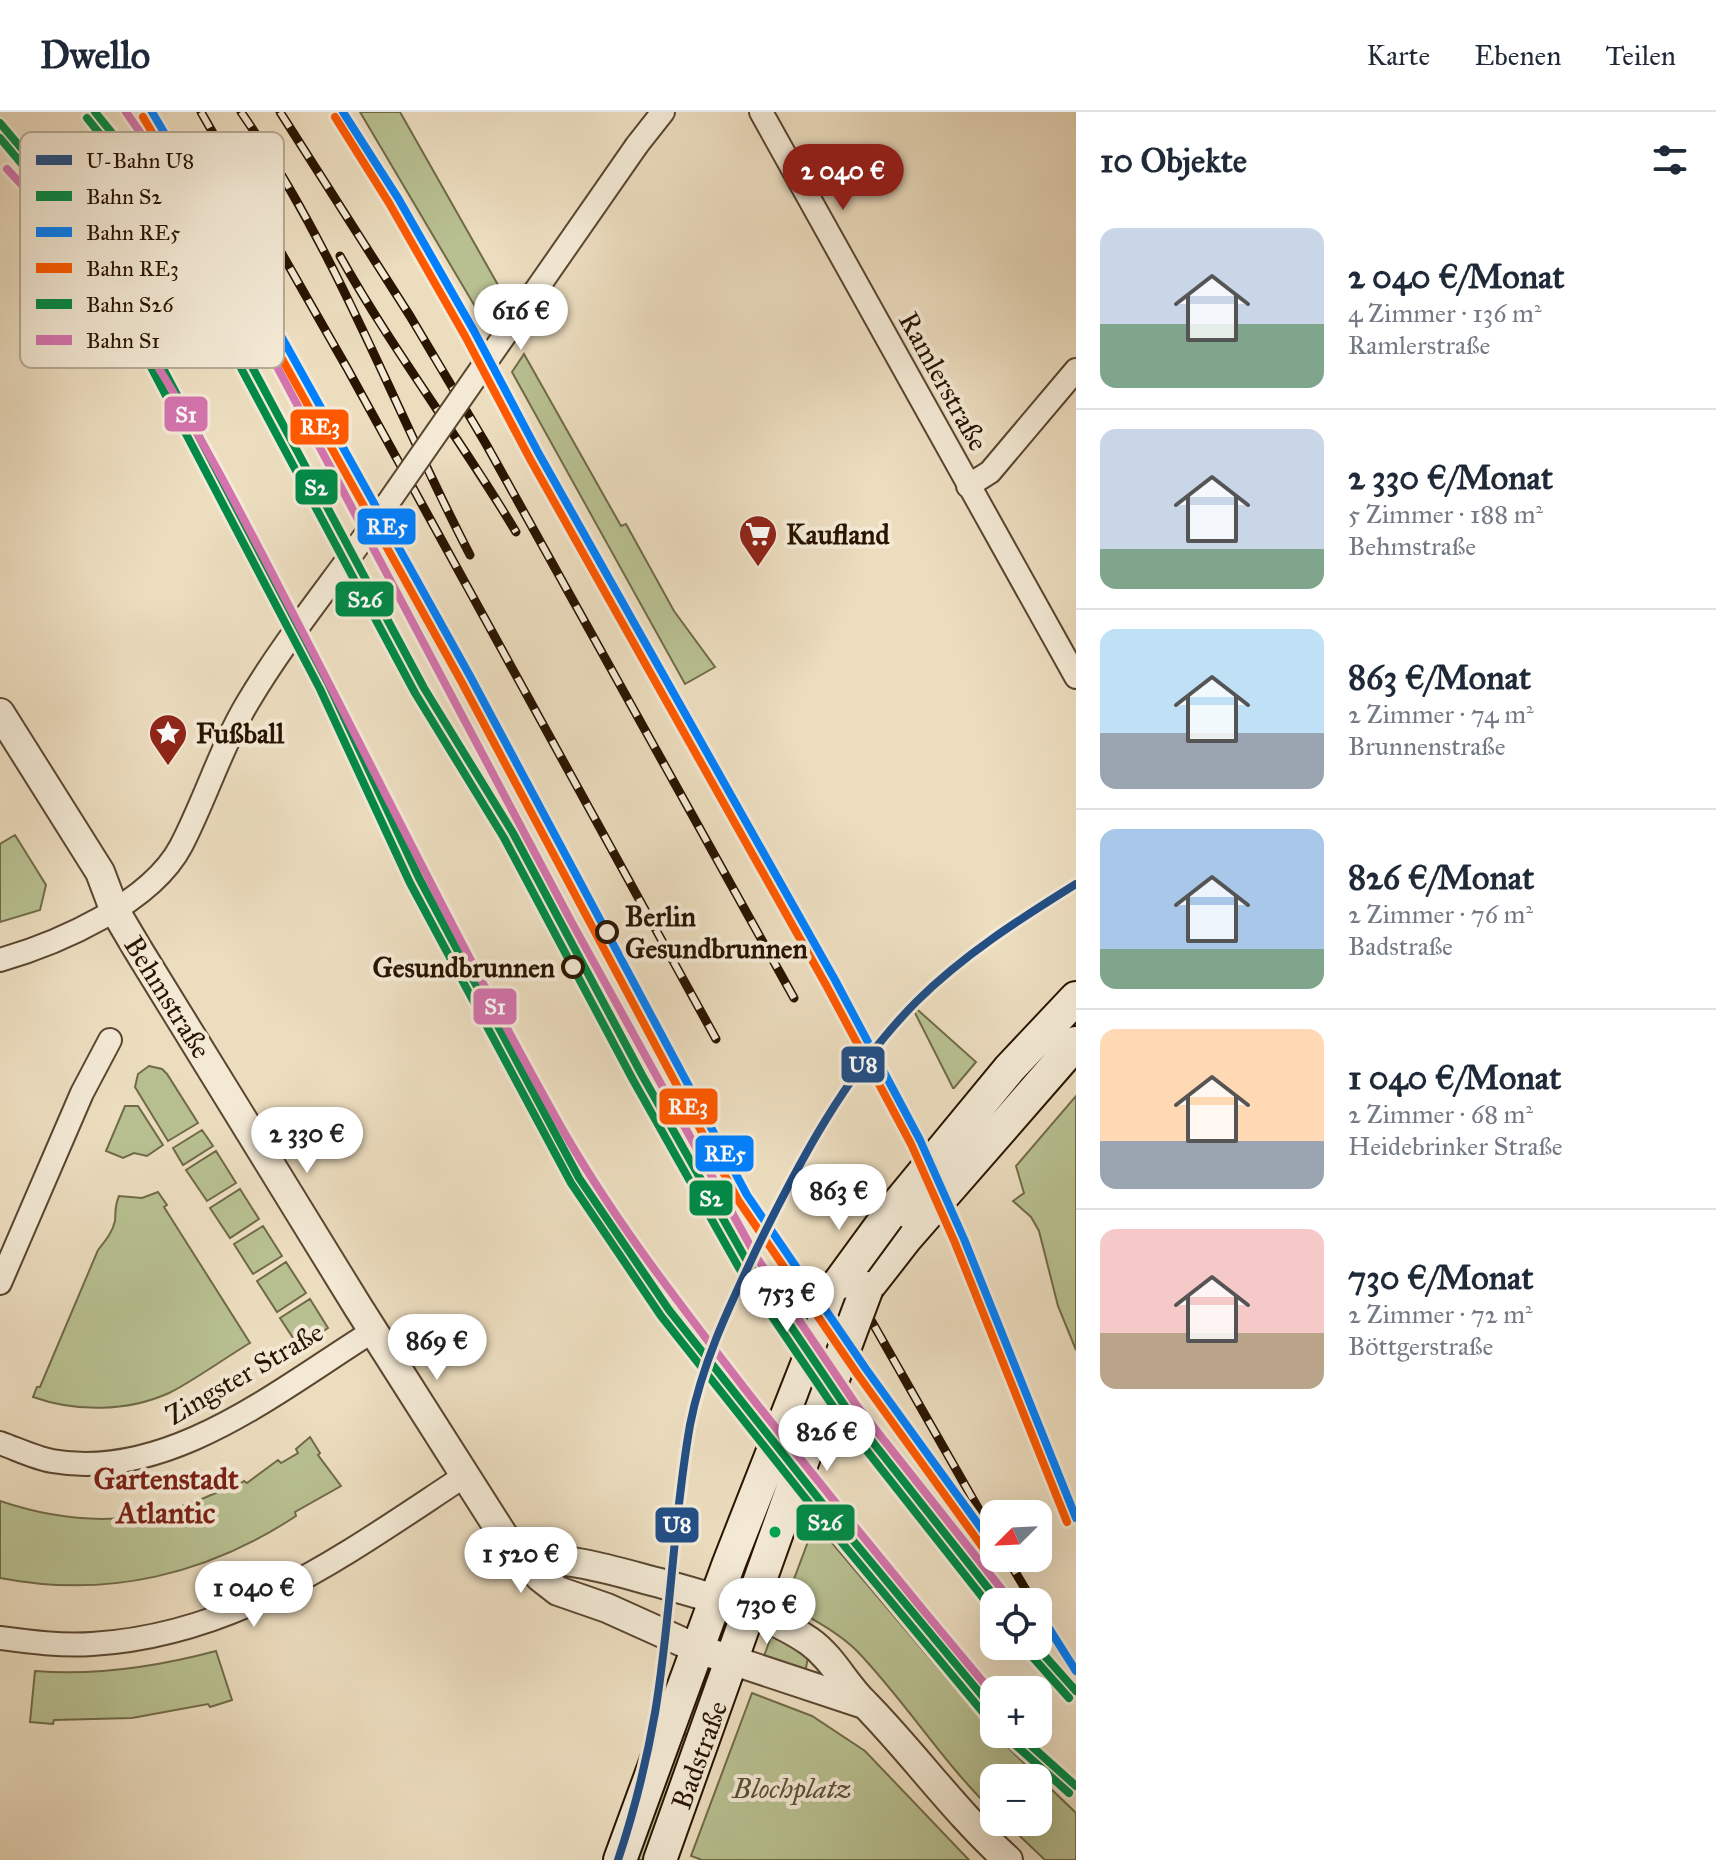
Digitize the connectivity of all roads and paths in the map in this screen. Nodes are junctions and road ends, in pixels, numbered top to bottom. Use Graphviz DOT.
graph roads {
  1 [pos="663,112"];
  2 [pos="761,112"];
  3 [pos="1076,370"];
  4 [pos="968,486"];
  5 [pos="1076,677"];
  6 [pos="0,713"];
  7 [pos="114,909"];
  8 [pos="0,960"];
  9 [pos="1076,998"];
  10 [pos="110,1040"];
  11 [pos="1076,1043"];
  12 [pos="0,1283"];
  13 [pos="853,1286"];
  14 [pos="373,1331"];
  15 [pos="0,1443"];
  16 [pos="466,1475"];
  17 [pos="526,1559"];
  18 [pos="716,1600"];
  19 [pos="749,1613"];
  20 [pos="0,1638"];
  21 [pos="698,1649"];
  22 [pos="732,1660"];
  23 [pos="864,1704"];
  24 [pos="620,1860"];
  25 [pos="660,1860"];
  26 [pos="1008,1860"];
  1 -- 7 [label="street, bridge"];
  2 -- 4 [label="street, Ramlerstraße"];
  3 -- 4 [label="street"];
  4 -- 5 [label="street, Ramlerstraße"];
  6 -- 7 [label="street, Behmstraße"];
  7 -- 8 [label="street"];
  7 -- 14 [label="street, Behmstraße"];
  9 -- 13 [label="main road, bridge"];
  10 -- 12 [label="street"];
  11 -- 13 [label="main road"];
  13 -- 18 [label="main road, Badstraße"];
  13 -- 19 [label="main road, Badstraße, bridge"];
  14 -- 15 [label="street, Zingster Straße"];
  14 -- 16 [label="street, Behmstraße"];
  16 -- 17 [label="street, Behmstraße"];
  16 -- 20 [label="street"];
  17 -- 18 [label="street"];
  17 -- 21 [label="street, Behmstraße"];
  18 -- 19 [label="street"];
  18 -- 21 [label="main road, Badstraße"];
  19 -- 22 [label="main road, Badstraße"];
  19 -- 23 [label="street"];
  21 -- 22 [label="street, Behmstraße"];
  21 -- 24 [label="main road, Badstraße"];
  22 -- 23 [label="street, Behmstraße"];
  22 -- 25 [label="main road, Badstraße"];
  23 -- 26 [label="street"];
}
